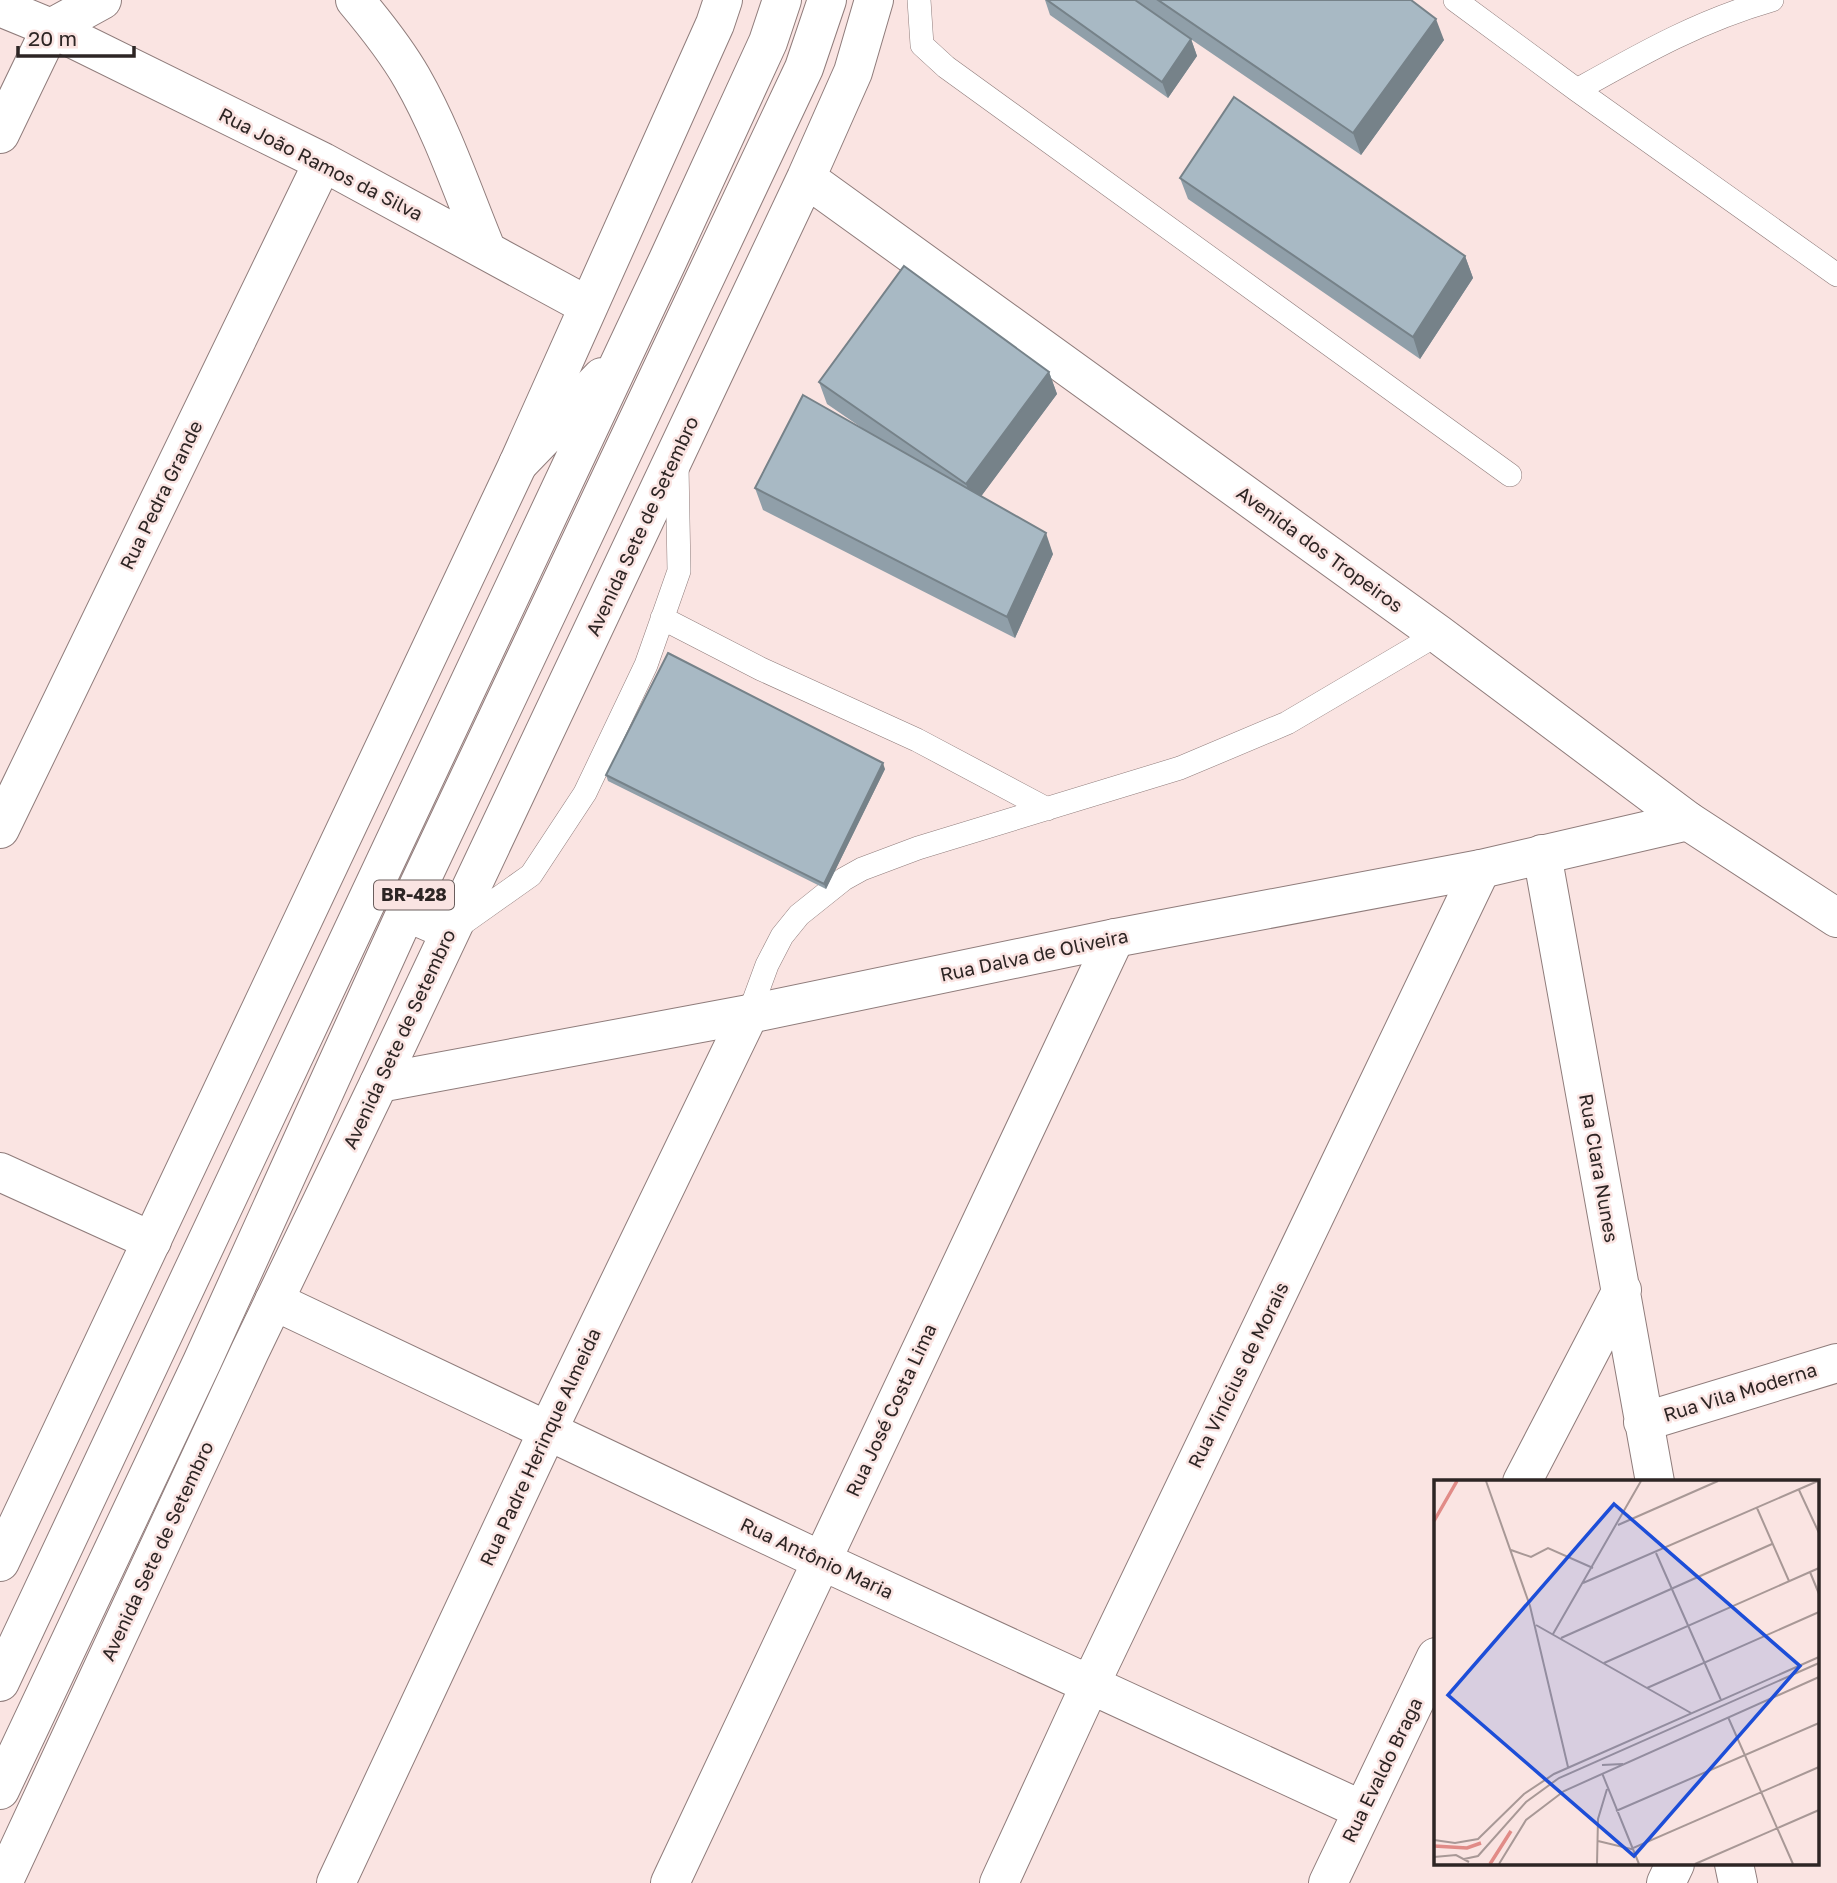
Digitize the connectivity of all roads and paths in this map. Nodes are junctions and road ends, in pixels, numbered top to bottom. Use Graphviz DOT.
graph roads {
  1 [pos="102,0"];
  2 [pos="355,0"];
  3 [pos="723,0"];
  4 [pos="782,0"];
  5 [pos="827,0"];
  6 [pos="874,0"];
  7 [pos="919,0"];
  8 [pos="1455,0"];
  9 [pos="1773,0"];
  10 [pos="0,8"];
  11 [pos="51,28"];
  12 [pos="1577,90"];
  13 [pos="0,134"];
  14 [pos="323,162"];
  15 [pos="806,178"];
  16 [pos="487,251"];
  17 [pos="1837,275"];
  18 [pos="588,306"];
  19 [pos="623,355"];
  20 [pos="677,452"];
  21 [pos="518,464"];
  22 [pos="1510,475"];
  23 [pos="662,618"];
  24 [pos="1438,634"];
  25 [pos="1047,808"];
  26 [pos="1688,821"];
  27 [pos="0,829"];
  28 [pos="1542,854"];
  29 [pos="1481,869"];
  30 [pos="406,912"];
  31 [pos="1837,918"];
  32 [pos="450,931"];
  33 [pos="1115,938"];
  34 [pos="749,1014"];
  35 [pos="379,1083"];
  36 [pos="0,1172"];
  37 [pos="152,1241"];
  38 [pos="1622,1290"];
  39 [pos="274,1301"];
  40 [pos="1837,1363"];
  41 [pos="1643,1422"];
  42 [pos="548,1430"];
  43 [pos="1523,1480"];
  44 [pos="1655,1480"];
  45 [pos="820,1560"];
  46 [pos="0,1562"];
  47 [pos="1434,1661"];
  48 [pos="0,1682"];
  49 [pos="1090,1685"];
  50 [pos="0,1790"];
  51 [pos="1362,1810"];
  52 [pos="1674,1866"];
  53 [pos="3,1883"];
  54 [pos="336,1883"];
  55 [pos="670,1883"];
  56 [pos="999,1883"];
  57 [pos="1328,1883"];
  58 [pos="1666,1883"];
  1 -- 11 [label="main road"];
  2 -- 16 [label="main road"];
  3 -- 18 [label="main road"];
  4 -- 19 [label="main road, BR-428"];
  5 -- 30 [label="main road, Avenida Sete de Setembro / BR-428"];
  6 -- 15 [label="main road, Avenida Sete de Setembro"];
  7 -- 22 [label="lane"];
  8 -- 12 [label="lane"];
  9 -- 12 [label="lane"];
  10 -- 11 [label="main road, Rua João Ramos da Silva"];
  11 -- 13 [label="main road"];
  11 -- 14 [label="main road, Rua João Ramos da Silva"];
  12 -- 17 [label="lane"];
  14 -- 16 [label="main road, Rua João Ramos da Silva"];
  14 -- 27 [label="main road, Rua Pedra Grande"];
  15 -- 20 [label="main road, Avenida Sete de Setembro"];
  15 -- 24 [label="main road, Avenida dos Tropeiros"];
  16 -- 18 [label="main road, Rua João Ramos da Silva"];
  18 -- 21 [label="main road"];
  19 -- 21 [label="main road"];
  19 -- 48 [label="main road, BR-428"];
  20 -- 23 [label="lane"];
  20 -- 32 [label="main road, Avenida Sete de Setembro"];
  21 -- 37 [label="main road"];
  23 -- 25 [label="lane"];
  23 -- 32 [label="lane"];
  24 -- 25 [label="lane"];
  24 -- 26 [label="main road, Avenida dos Tropeiros"];
  25 -- 34 [label="lane"];
  26 -- 28 [label="main road, Rua Dalva de Oliveira"];
  26 -- 31 [label="main road, Avenida dos Tropeiros"];
  28 -- 29 [label="main road, Rua Dalva de Oliveira"];
  28 -- 38 [label="main road, Rua Clara Nunes"];
  29 -- 33 [label="main road, Rua Dalva de Oliveira"];
  29 -- 49 [label="main road, Rua Vinícius de Morais"];
  30 -- 32 [label="main road"];
  30 -- 50 [label="main road, Avenida Sete de Setembro / BR-428"];
  32 -- 35 [label="main road, Avenida Sete de Setembro"];
  33 -- 34 [label="main road, Rua Dalva de Oliveira"];
  33 -- 45 [label="main road, Rua José Costa Lima"];
  34 -- 35 [label="main road, Rua Dalva de Oliveira"];
  34 -- 42 [label="main road, Rua Padre Herinque Almeida"];
  35 -- 39 [label="main road, Avenida Sete de Setembro"];
  36 -- 37 [label="main road"];
  37 -- 46 [label="main road"];
  38 -- 41 [label="main road, Rua Clara Nunes"];
  38 -- 43 [label="main road"];
  39 -- 42 [label="main road, Rua Antônio Maria"];
  39 -- 53 [label="main road, Avenida Sete de Setembro"];
  40 -- 41 [label="main road, Rua Vila Moderna"];
  41 -- 44 [label="main road, Rua Clara Nunes"];
  42 -- 45 [label="main road, Rua Antônio Maria"];
  42 -- 54 [label="main road, Rua Padre Herinque Almeida"];
  45 -- 49 [label="main road, Rua Antônio Maria"];
  45 -- 55 [label="main road, Rua José Costa Lima"];
  47 -- 51 [label="main road, Rua Evaldo Braga"];
  49 -- 51 [label="main road, Rua Antônio Maria"];
  49 -- 56 [label="main road, Rua Vinícius de Morais"];
  51 -- 57 [label="main road, Rua Evaldo Braga"];
  52 -- 58 [label="main road"];
}
